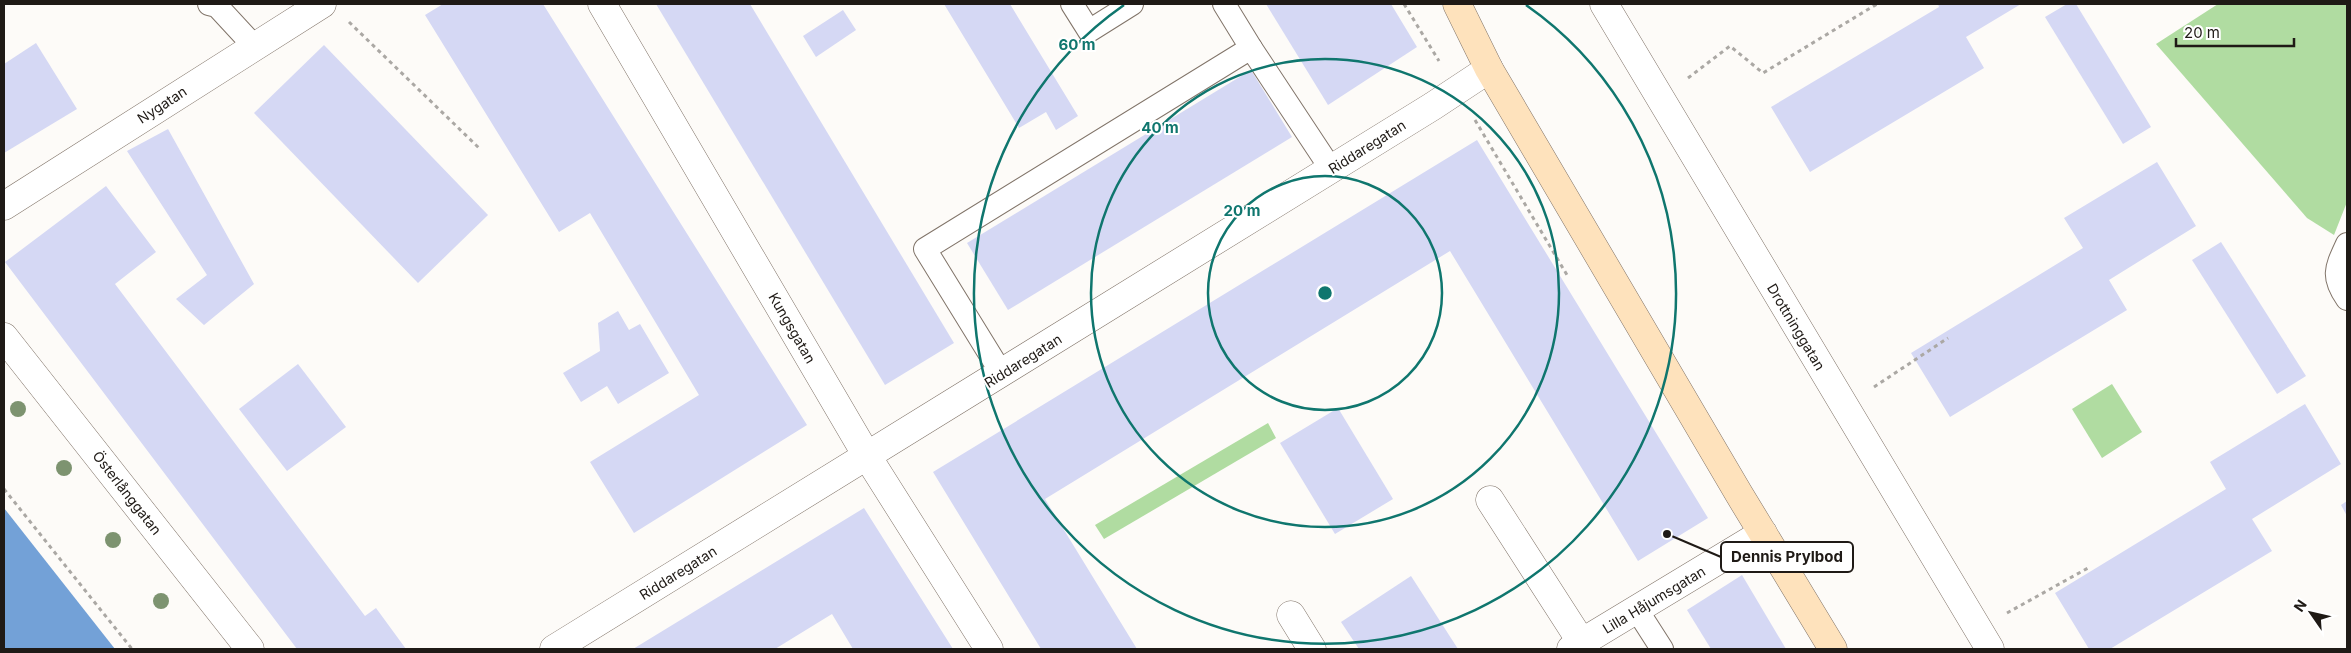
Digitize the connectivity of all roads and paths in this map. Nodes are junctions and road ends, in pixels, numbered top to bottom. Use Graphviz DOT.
graph roads {
  1 [pos="209,4"];
  2 [pos="322,4"];
  3 [pos="602,4"];
  4 [pos="1072,4"];
  5 [pos="1132,4"];
  6 [pos="1224,4"];
  7 [pos="1457,4"];
  8 [pos="1604,4"];
  9 [pos="1877,4"];
  10 [pos="345,18"];
  11 [pos="254,46"];
  12 [pos="1251,48"];
  13 [pos="1489,69"];
  14 [pos="1660,100"];
  15 [pos="479,148"];
  16 [pos="1332,169"];
  17 [pos="4,206"];
  18 [pos="2347,244"];
  19 [pos="2347,299"];
  20 [pos="4,337"];
  21 [pos="1948,338"];
  22 [pos="1002,374"];
  23 [pos="1844,406"];
  24 [pos="868,456"];
  25 [pos="4,489"];
  26 [pos="1490,500"];
  27 [pos="1763,533"];
  28 [pos="2088,568"];
  29 [pos="1637,610"];
  30 [pos="1291,615"];
  31 [pos="1984,640"];
  32 [pos="1577,646"];
  33 [pos="132,649"];
  34 [pos="250,649"];
  35 [pos="554,649"];
  36 [pos="989,649"];
  37 [pos="1312,649"];
  38 [pos="1662,649"];
  39 [pos="1833,649"];
  1 -- 11 [label="lane"];
  2 -- 11 [label="street, Nygatan"];
  3 -- 24 [label="street, Kungsgatan"];
  4 -- 5 [label="lane"];
  6 -- 12 [label="lane"];
  7 -- 13 [label="street"];
  8 -- 14 [label="street, Drottninggatan"];
  9 -- 14 [label="path"];
  10 -- 15 [label="path"];
  11 -- 17 [label="street, Nygatan"];
  12 -- 16 [label="lane"];
  12 -- 22 [label="lane"];
  13 -- 16 [label="street, Riddaregatan"];
  13 -- 27 [label="street"];
  14 -- 23 [label="street, Drottninggatan"];
  16 -- 22 [label="street, Riddaregatan"];
  18 -- 19 [label="lane"];
  20 -- 34 [label="street, Österlånggatan"];
  21 -- 23 [label="path"];
  22 -- 24 [label="street, Riddaregatan"];
  23 -- 31 [label="street, Drottninggatan"];
  24 -- 35 [label="street, Riddaregatan"];
  24 -- 36 [label="street, Kungsgatan"];
  25 -- 33 [label="path"];
  26 -- 32 [label="street"];
  27 -- 29 [label="street, Lilla Håjumsgatan"];
  27 -- 39 [label="street"];
  28 -- 31 [label="path"];
  29 -- 32 [label="street, Lilla Håjumsgatan"];
  29 -- 38 [label="lane"];
  30 -- 37 [label="street"];
}
